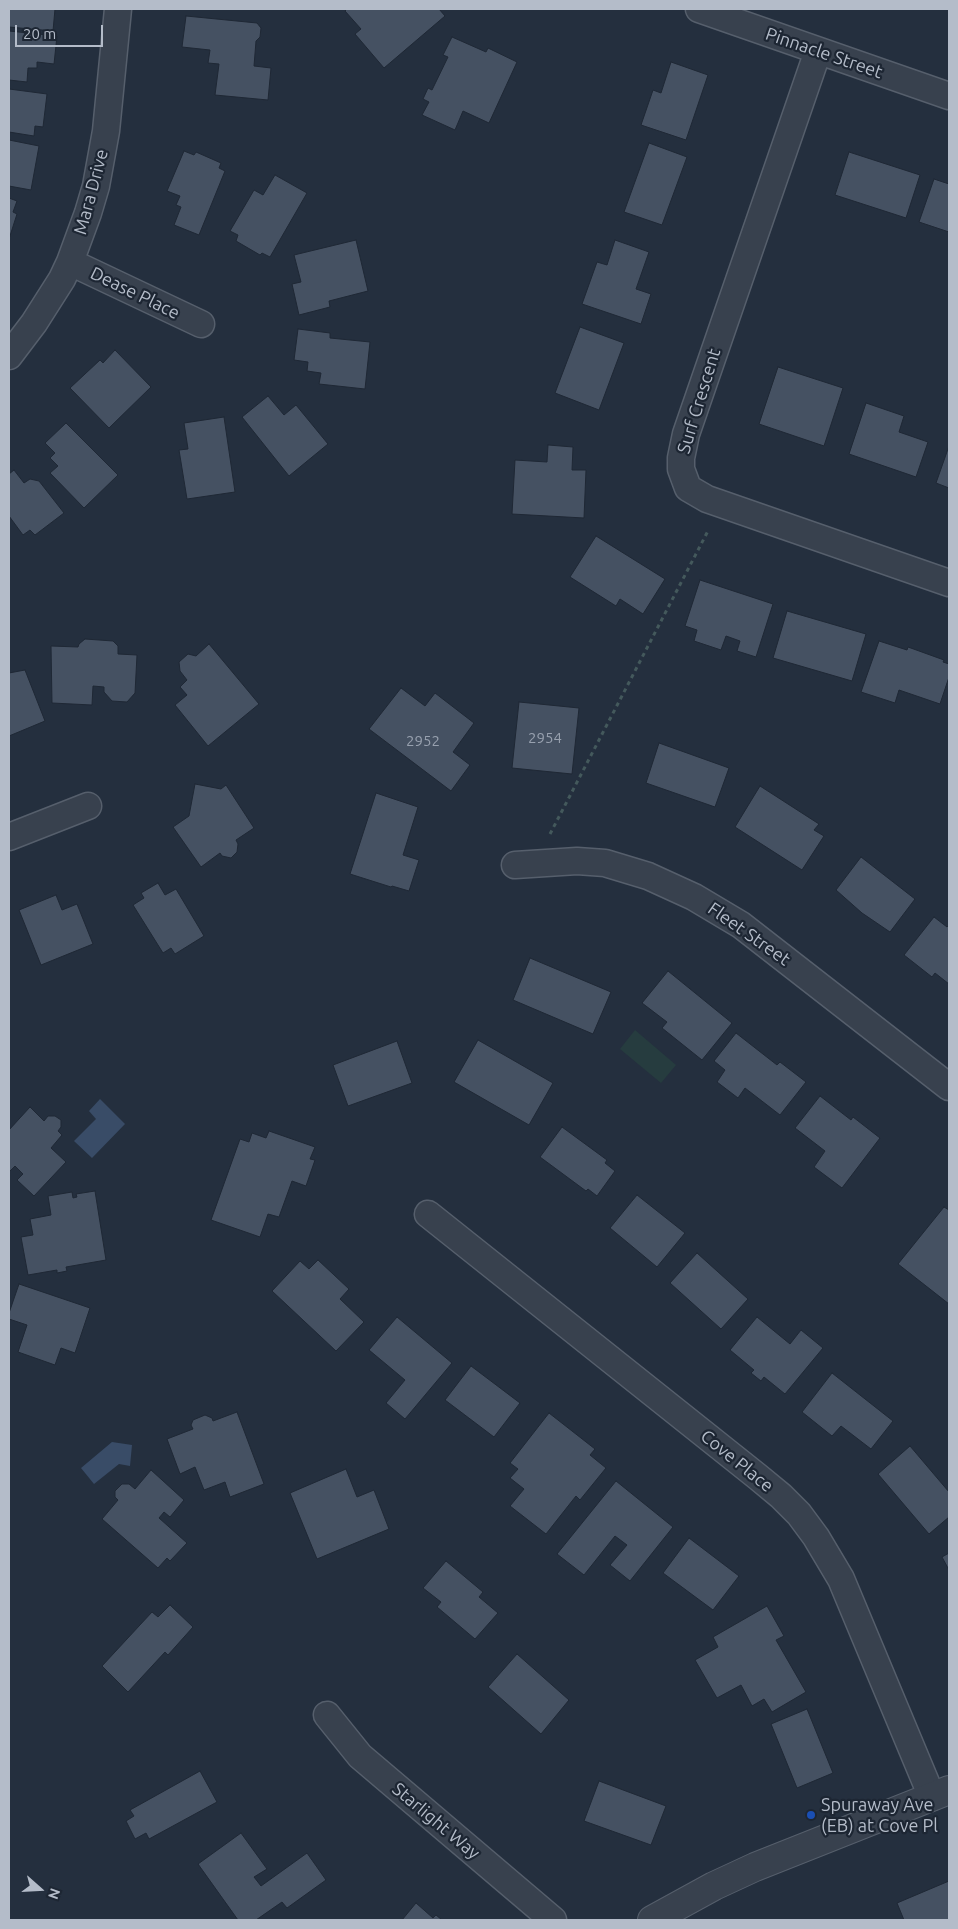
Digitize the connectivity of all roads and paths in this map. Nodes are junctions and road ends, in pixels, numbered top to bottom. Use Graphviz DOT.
graph roads {
  1 [pos="118,9"];
  2 [pos="700,9"];
  3 [pos="818,51"];
  4 [pos="949,96"];
  5 [pos="70,262"];
  6 [pos="200,324"];
  7 [pos="9,356"];
  8 [pos="723,505"];
  9 [pos="949,583"];
  10 [pos="566,805"];
  11 [pos="88,806"];
  12 [pos="9,837"];
  13 [pos="515,865"];
  14 [pos="949,1087"];
  15 [pos="428,1214"];
  16 [pos="327,1715"];
  17 [pos="940,1794"];
  18 [pos="553,1920"];
  19 [pos="652,1920"];
  1 -- 5 [label="street, Mara Drive"];
  2 -- 3 [label="street, Pinnacle Street"];
  3 -- 4 [label="street, Pinnacle Street"];
  3 -- 8 [label="street, Surf Crescent"];
  5 -- 6 [label="street, Dease Place"];
  5 -- 7 [label="street, Mara Drive"];
  8 -- 9 [label="street, Surf Crescent"];
  8 -- 10 [label="path"];
  11 -- 12 [label="street"];
  13 -- 14 [label="street, Fleet Street"];
  15 -- 17 [label="street, Cove Place"];
  16 -- 18 [label="street, Starlight Way"];
  17 -- 19 [label="street"];
}
